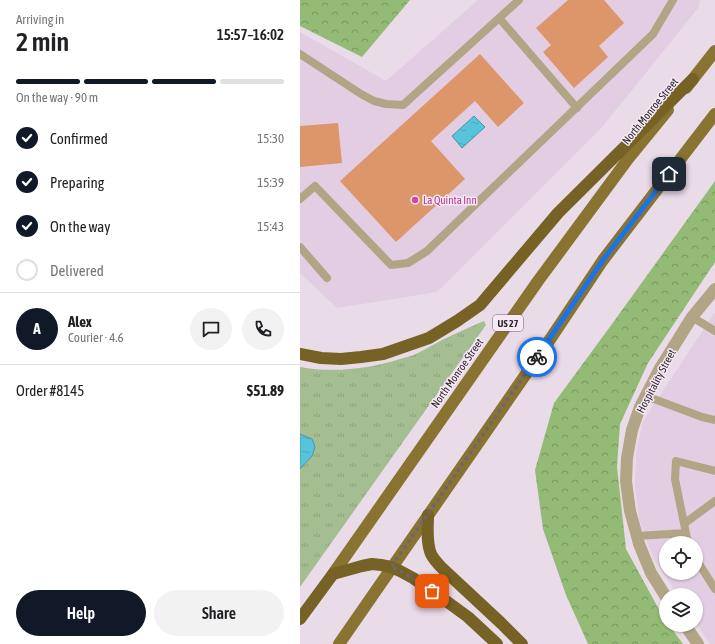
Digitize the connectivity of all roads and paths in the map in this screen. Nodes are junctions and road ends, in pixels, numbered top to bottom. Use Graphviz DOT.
graph roads {
  1 [pos="520,0"];
  2 [pos="673,0"];
  3 [pos="499,18"];
  4 [pos="715,51"];
  5 [pos="300,54"];
  6 [pos="694,79"];
  7 [pos="577,108"];
  8 [pos="715,114"];
  9 [pos="300,199"];
  10 [pos="300,247"];
  11 [pos="327,278"];
  12 [pos="715,289"];
  13 [pos="692,317"];
  14 [pos="715,331"];
  15 [pos="300,354"];
  16 [pos="646,396"];
  17 [pos="713,418"];
  18 [pos="715,471"];
  19 [pos="715,501"];
  20 [pos="428,515"];
  21 [pos="685,523"];
  22 [pos="686,533"];
  23 [pos="637,536"];
  24 [pos="687,536"];
  25 [pos="391,567"];
  26 [pos="703,570"];
  27 [pos="333,574"];
  28 [pos="660,588"];
  29 [pos="715,589"];
  30 [pos="300,619"];
  31 [pos="690,632"];
  32 [pos="339,644"];
  33 [pos="497,644"];
  34 [pos="522,644"];
  35 [pos="698,644"];
  1 -- 3 [label="lane"];
  2 -- 7 [label="lane"];
  3 -- 5 [label="lane"];
  3 -- 7 [label="lane"];
  4 -- 6 [label="main road, North Monroe Street / US 27"];
  6 -- 15 [label="highway"];
  6 -- 27 [label="main road, North Monroe Street / US 27"];
  7 -- 9 [label="lane"];
  8 -- 20 [label="main road"];
  10 -- 11 [label="lane"];
  12 -- 13 [label="street, Hospitality Street"];
  13 -- 14 [label="lane"];
  13 -- 16 [label="street, Hospitality Street"];
  16 -- 17 [label="lane"];
  16 -- 23 [label="street, Hospitality Street"];
  18 -- 21 [label="lane"];
  19 -- 21 [label="lane"];
  20 -- 25 [label="main road"];
  20 -- 34 [label="highway"];
  21 -- 22 [label="lane"];
  22 -- 23 [label="lane"];
  22 -- 24 [label="lane"];
  23 -- 28 [label="street, Hospitality Street"];
  25 -- 27 [label="highway"];
  25 -- 32 [label="main road"];
  25 -- 33 [label="highway"];
  26 -- 29 [label="lane"];
  27 -- 30 [label="highway, North Monroe Street / US 27"];
  31 -- 35 [label="street"];
}
